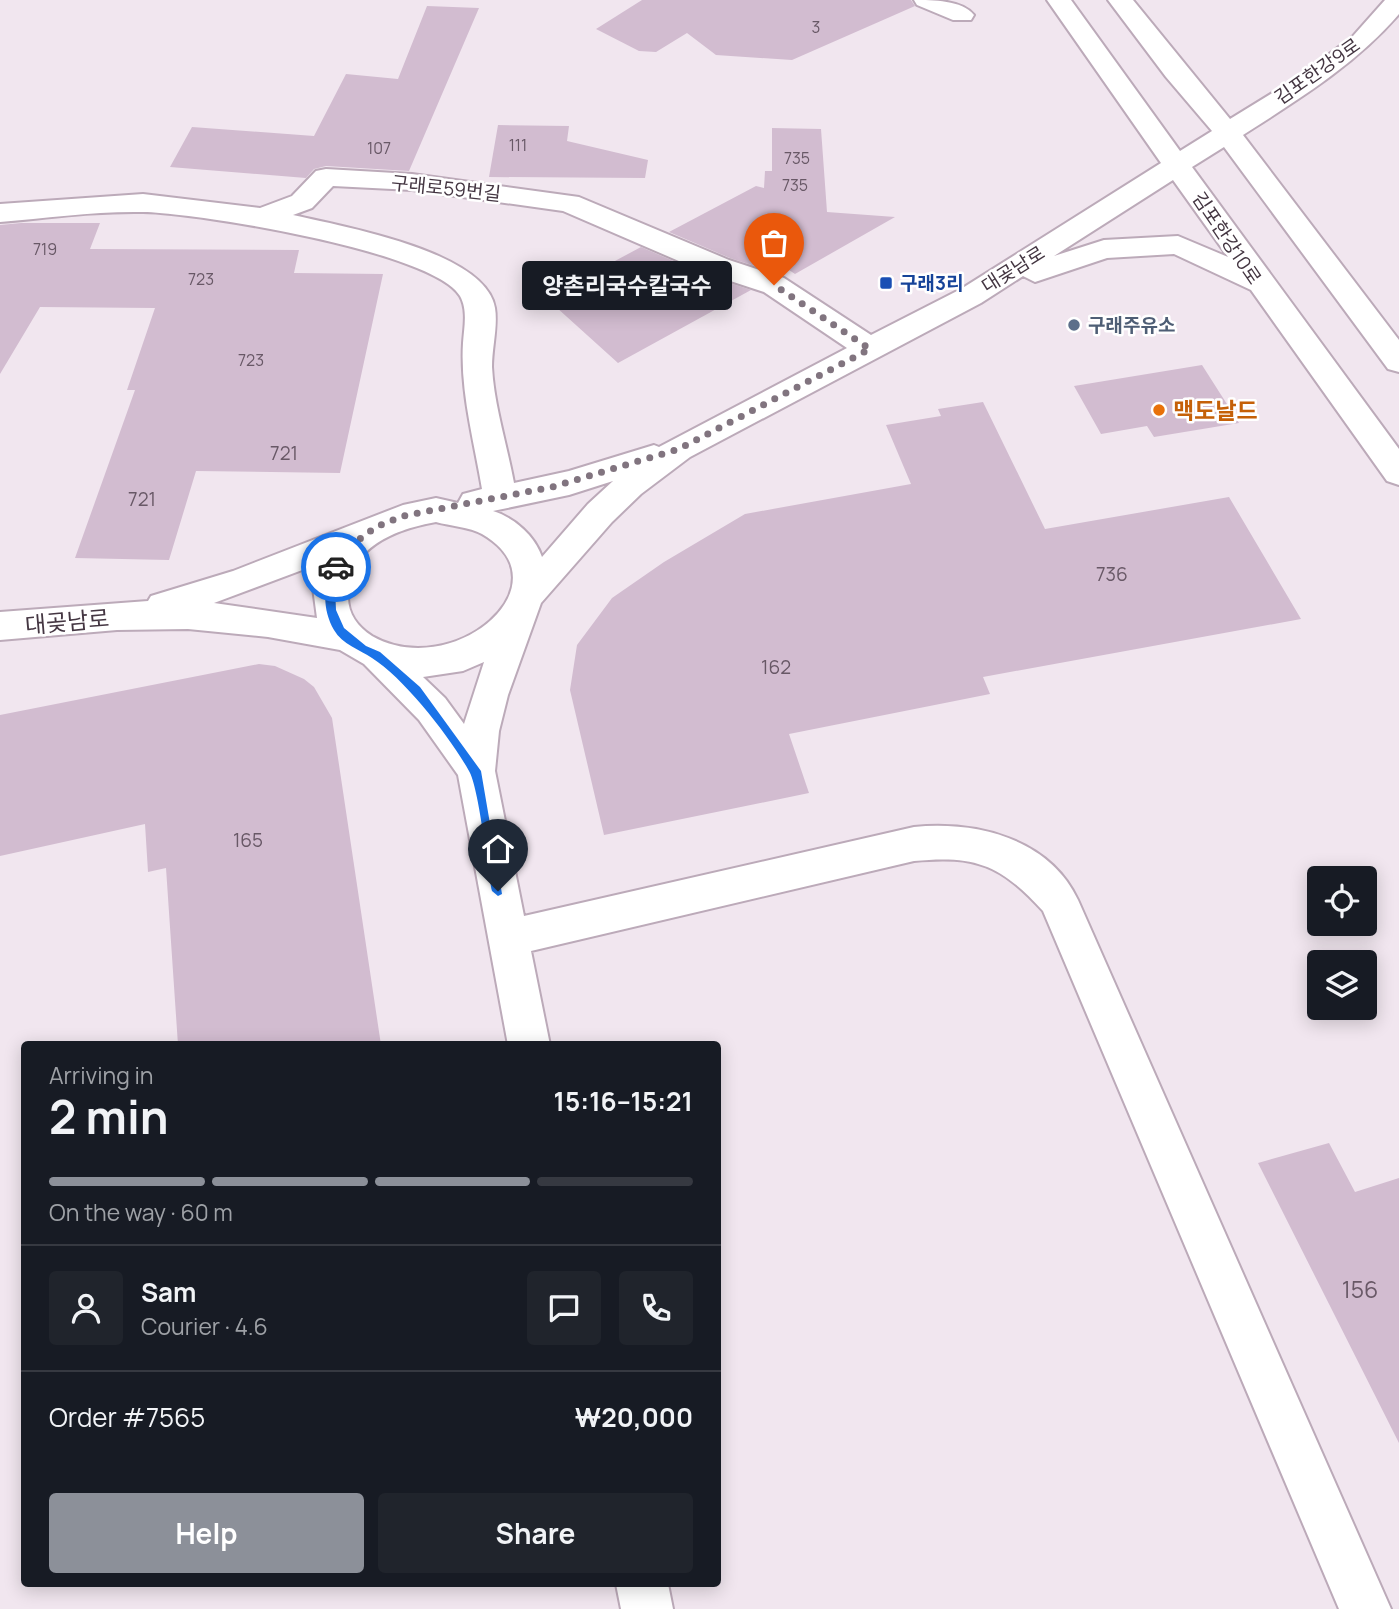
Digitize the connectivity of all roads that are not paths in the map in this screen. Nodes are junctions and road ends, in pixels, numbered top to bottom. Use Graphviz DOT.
graph roads {
  1 [pos="926,0"];
  2 [pos="1059,0"];
  3 [pos="1120,0"];
  4 [pos="1398,0"];
  5 [pos="962,15"];
  6 [pos="1226,131"];
  7 [pos="1178,165"];
  8 [pos="0,213"];
  9 [pos="262,217"];
  10 [pos="1259,285"];
  11 [pos="971,296"];
  12 [pos="870,349"];
  13 [pos="1399,362"];
  14 [pos="679,449"];
  15 [pos="1399,473"];
  16 [pos="500,498"];
  17 [pos="436,510"];
  18 [pos="376,527"];
  19 [pos="525,606"];
  20 [pos="134,615"];
  21 [pos="0,626"];
  22 [pos="362,646"];
  23 [pos="475,771"];
  24 [pos="507,938"];
  25 [pos="528,1041"];
  26 [pos="643,1587"];
  27 [pos="647,1609"];
  28 [pos="1365,1609"];
  1 -- 5 [label="street"];
  2 -- 7 [label="street, 김포한강10로"];
  3 -- 6 [label="street"];
  4 -- 6 [label="street, 김포한강9로"];
  6 -- 7 [label="street, 대곶남로"];
  6 -- 13 [label="street"];
  7 -- 10 [label="street, 김포한강10로"];
  7 -- 11 [label="street, 대곶남로"];
  8 -- 9 [label="street, 구래로59번길"];
  9 -- 12 [label="street, 구래로59번길"];
  9 -- 16 [label="street"];
  10 -- 11 [label="street"];
  10 -- 15 [label="street, 김포한강10로"];
  11 -- 12 [label="street, 대곶남로"];
  12 -- 14 [label="street, 대곶남로"];
  14 -- 16 [label="street"];
  14 -- 19 [label="street"];
  16 -- 17 [label="street"];
  17 -- 18 [label="street"];
  17 -- 19 [label="street"];
  18 -- 20 [label="street"];
  18 -- 22 [label="street"];
  19 -- 22 [label="street"];
  19 -- 23 [label="street"];
  20 -- 21 [label="street, 대곶남로"];
  20 -- 22 [label="street"];
  22 -- 23 [label="street"];
  23 -- 24 [label="street"];
  24 -- 25 [label="street"];
  24 -- 28 [label="street"];
  26 -- 27 [label="street"];
}
